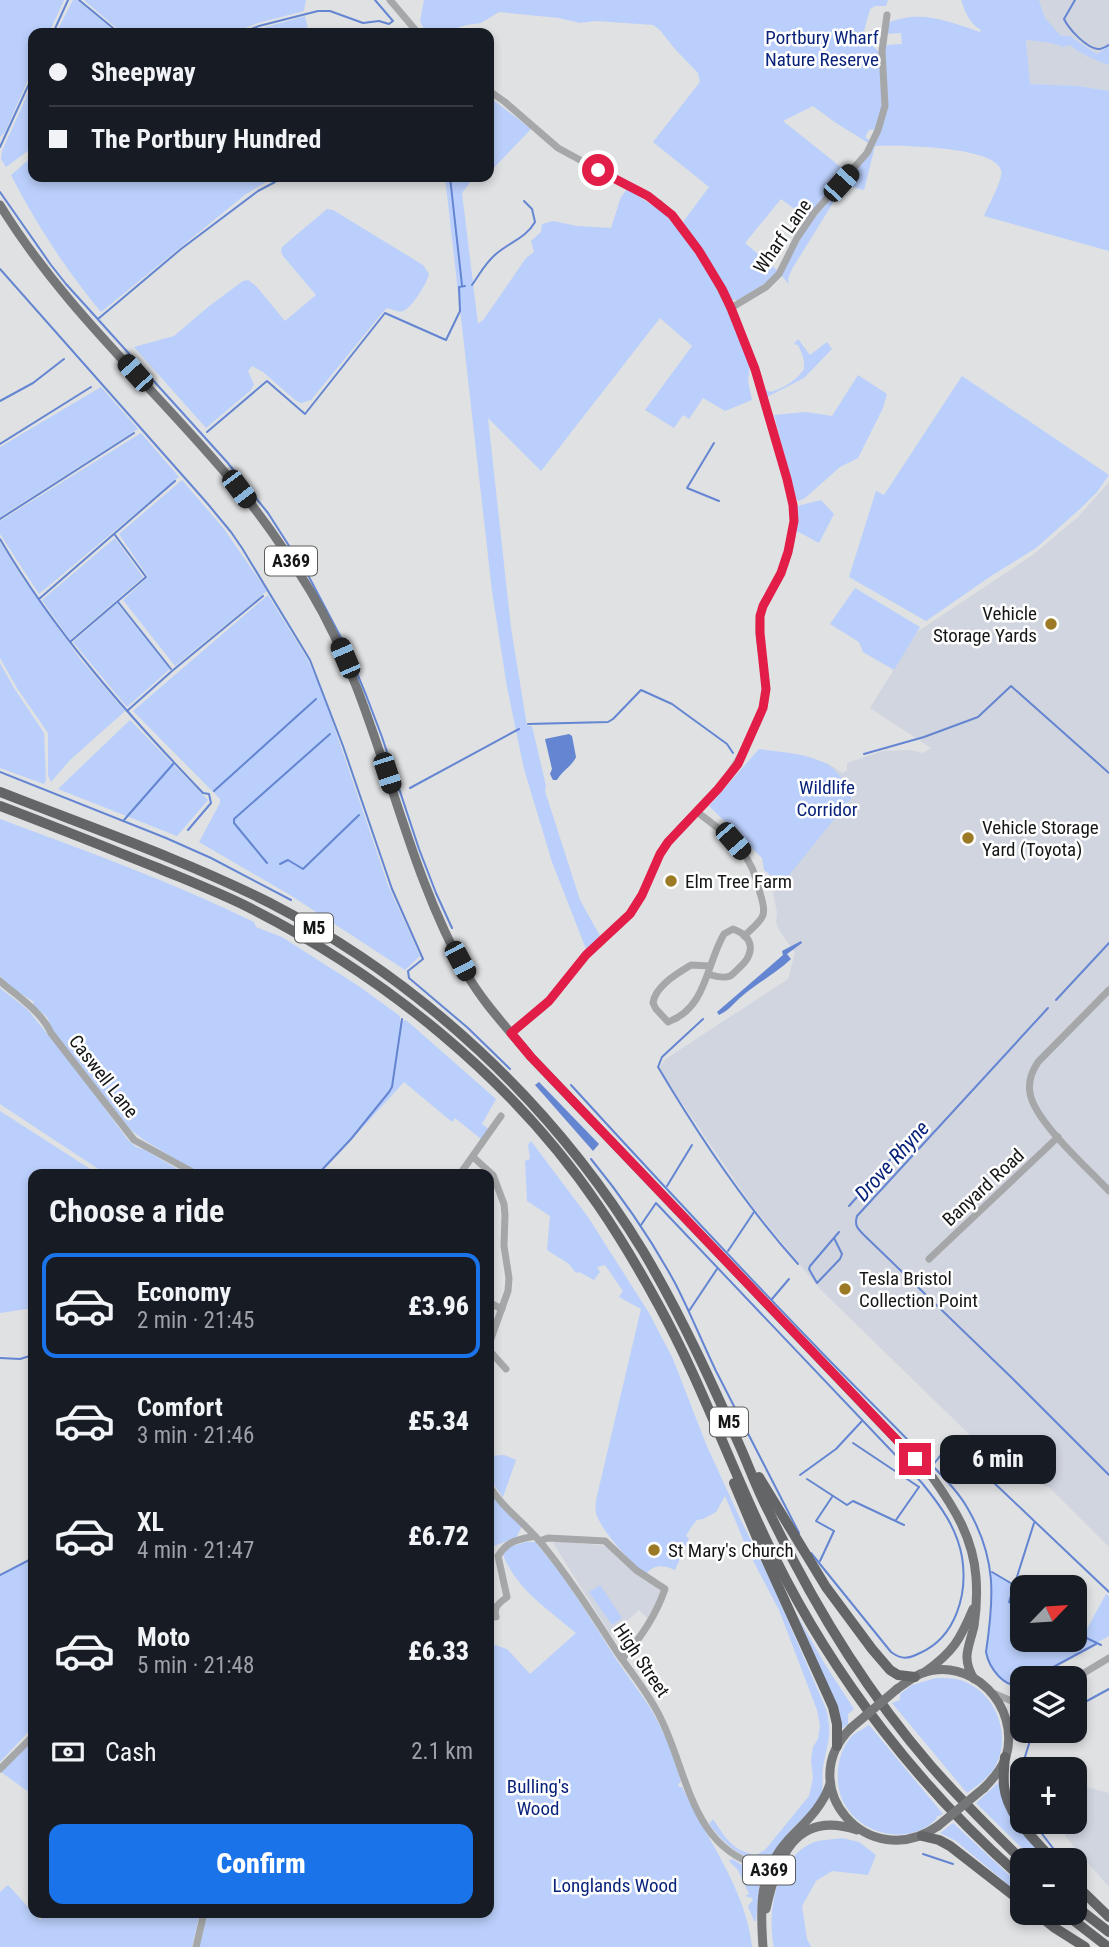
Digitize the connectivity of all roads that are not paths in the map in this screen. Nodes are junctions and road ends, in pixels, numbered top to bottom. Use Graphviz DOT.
graph roads {
  1 [pos="390,0"];
  2 [pos="887,15"];
  3 [pos="414,28"];
  4 [pos="494,94"];
  5 [pos="0,205"];
  6 [pos="731,308"];
  7 [pos="0,792"];
  8 [pos="0,806"];
  9 [pos="696,812"];
  10 [pos="744,936"];
  11 [pos="709,970"];
  12 [pos="0,981"];
  13 [pos="1109,990"];
  14 [pos="511,1033"];
  15 [pos="501,1116"];
  16 [pos="1058,1138"];
  17 [pos="473,1157"];
  18 [pos="187,1169"];
  19 [pos="464,1169"];
  20 [pos="486,1169"];
  21 [pos="494,1178"];
  22 [pos="1109,1191"];
  23 [pos="929,1259"];
  24 [pos="494,1305"];
  25 [pos="502,1309"];
  26 [pos="494,1331"];
  27 [pos="494,1355"];
  28 [pos="506,1369"];
  29 [pos="710,1414"];
  30 [pos="741,1451"];
  31 [pos="494,1492"];
  32 [pos="537,1539"];
  33 [pos="975,1604"];
  34 [pos="496,1617"];
  35 [pos="1109,1658"];
  36 [pos="622,1659"];
  37 [pos="1087,1671"];
  38 [pos="919,1675"];
  39 [pos="974,1679"];
  40 [pos="993,1693"];
  41 [pos="1010,1700"];
  42 [pos="1009,1735"];
  43 [pos="28,1741"];
  44 [pos="837,1746"];
  45 [pos="1005,1757"];
  46 [pos="0,1769"];
  47 [pos="831,1783"];
  48 [pos="862,1831"];
  49 [pos="922,1836"];
  50 [pos="1010,1848"];
  51 [pos="1043,1848"];
  52 [pos="774,1859"];
  53 [pos="748,1863"];
  54 [pos="1010,1867"];
  55 [pos="770,1875"];
  56 [pos="1010,1893"];
  57 [pos="1087,1896"];
  58 [pos="1087,1915"];
  59 [pos="1109,1917"];
  60 [pos="203,1918"];
  61 [pos="1051,1925"];
  62 [pos="1080,1925"];
  63 [pos="1109,1932"];
  64 [pos="196,1947"];
  65 [pos="763,1947"];
  66 [pos="1086,1947"];
  67 [pos="1108,1947"];
  1 -- 3 [label="street"];
  2 -- 6 [label="street, Wharf Lane"];
  4 -- 6 [label="street"];
  5 -- 14 [label="main road, A369"];
  6 -- 9 [label="street"];
  7 -- 30 [label="highway, M5"];
  8 -- 29 [label="highway, M5"];
  9 -- 10 [label="street"];
  9 -- 14 [label="street"];
  10 -- 11 [label="street"];
  10 -- 11 [label="street"];
  11 -- 11 [label="street"];
  12 -- 18 [label="street, Caswell Lane"];
  13 -- 16 [label="street"];
  14 -- 33 [label="main road, A369"];
  15 -- 17 [label="street"];
  16 -- 22 [label="street"];
  16 -- 23 [label="street, Banyard Road"];
  17 -- 19 [label="street"];
  17 -- 20 [label="street"];
  21 -- 25 [label="street"];
  24 -- 25 [label="street"];
  25 -- 26 [label="street"];
  27 -- 28 [label="street"];
  29 -- 44 [label="highway, M5"];
  29 -- 54 [label="highway, M5"];
  30 -- 38 [label="highway, M5"];
  30 -- 50 [label="highway, M5"];
  31 -- 32 [label="street, High Street"];
  32 -- 34 [label="street"];
  32 -- 36 [label="street, High Street"];
  32 -- 36 [label="street"];
  33 -- 38 [label="main road"];
  33 -- 39 [label="main road"];
  35 -- 37 [label="street"];
  36 -- 53 [label="street, High Street"];
  38 -- 39 [label="main road"];
  38 -- 44 [label="main road, A369, bridge"];
  39 -- 40 [label="main road"];
  40 -- 41 [label="street"];
  40 -- 42 [label="main road, A369"];
  42 -- 45 [label="main road, A369"];
  43 -- 46 [label="street"];
  44 -- 47 [label="main road, A369"];
  45 -- 49 [label="main road, A369, bridge"];
  45 -- 51 [label="highway"];
  47 -- 48 [label="main road"];
  47 -- 52 [label="main road, A369"];
  48 -- 49 [label="main road, A369"];
  48 -- 55 [label="main road, A369"];
  49 -- 56 [label="highway"];
  52 -- 53 [label="street"];
  52 -- 55 [label="main road, A369"];
  53 -- 55 [label="street, High Street"];
  55 -- 65 [label="main road, A369"];
  57 -- 59 [label="highway"];
  58 -- 63 [label="highway"];
  60 -- 64 [label="street"];
  61 -- 66 [label="highway"];
  62 -- 67 [label="highway"];
}
